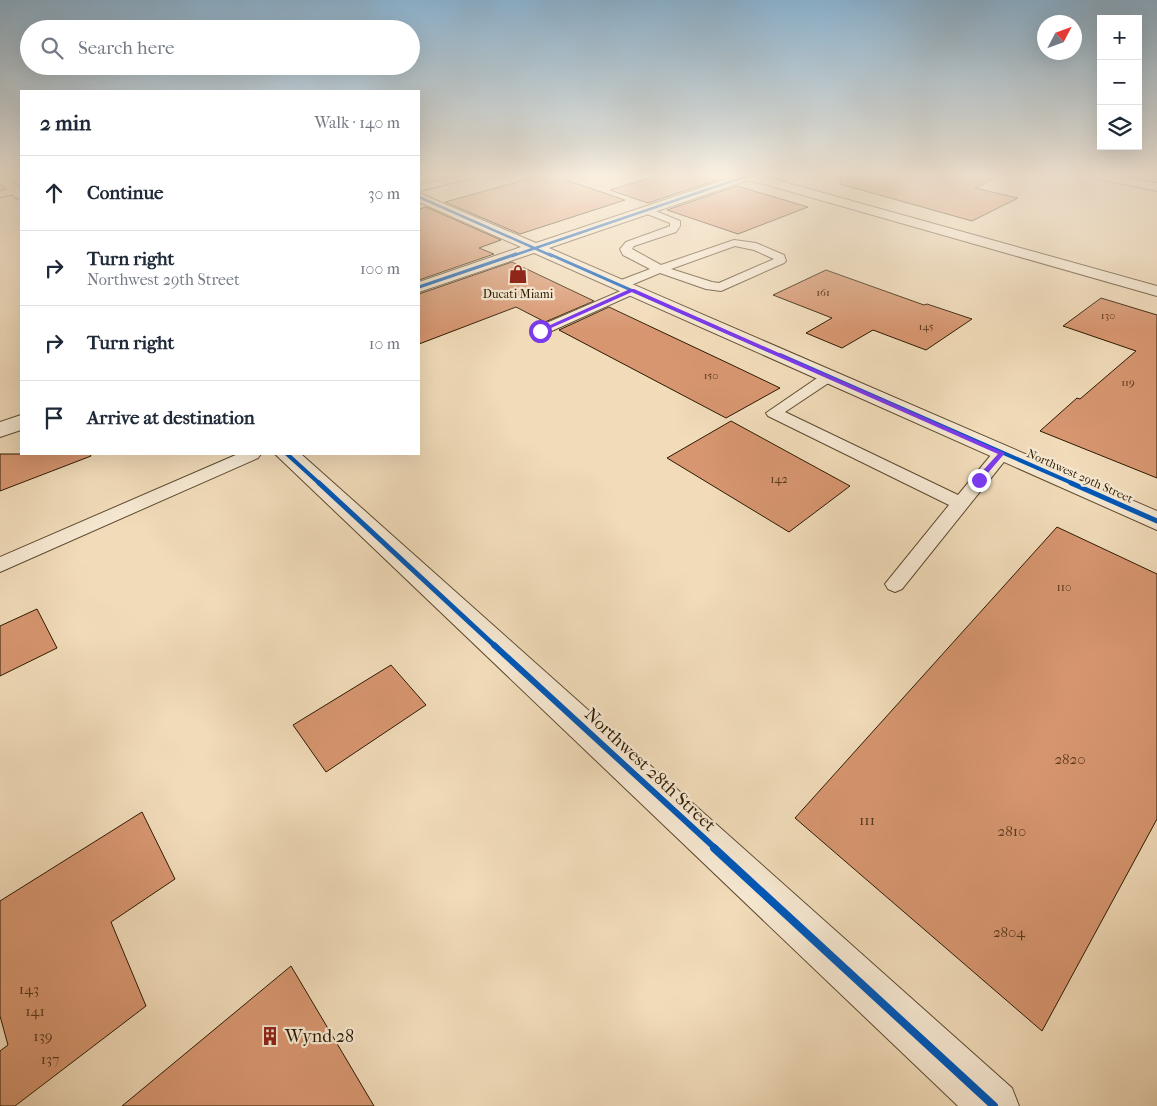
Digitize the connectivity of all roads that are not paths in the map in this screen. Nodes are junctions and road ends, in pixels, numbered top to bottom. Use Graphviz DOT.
graph roads {
  1 [pos="487,227"];
  2 [pos="598,227"];
  3 [pos="675,227"];
  4 [pos="926,227"];
  5 [pos="536,248"];
  6 [pos="660,269"];
  7 [pos="420,287"];
  8 [pos="626,288"];
  9 [pos="1157,292"];
  10 [pos="540,331"];
  11 [pos="828,377"];
  12 [pos="20,422"];
  13 [pos="0,430"];
  14 [pos="1002,453"];
  15 [pos="250,455"];
  16 [pos="288,455"];
  17 [pos="962,504"];
  18 [pos="1157,521"];
  19 [pos="0,565"];
  20 [pos="895,584"];
  21 [pos="994,1106"];
  1 -- 5 [label="street, Northwest 29th Street"];
  2 -- 5 [label="street"];
  3 -- 6 [label="lane"];
  4 -- 9 [label="street"];
  5 -- 7 [label="street"];
  5 -- 8 [label="street, Northwest 29th Street"];
  6 -- 6 [label="lane"];
  6 -- 8 [label="lane"];
  8 -- 10 [label="lane"];
  8 -- 11 [label="street, Northwest 29th Street"];
  11 -- 14 [label="street, Northwest 29th Street"];
  11 -- 17 [label="lane"];
  12 -- 13 [label="street"];
  14 -- 17 [label="lane"];
  14 -- 18 [label="street, Northwest 29th Street"];
  15 -- 19 [label="lane"];
  16 -- 21 [label="street, Northwest 28th Street"];
  17 -- 20 [label="lane"];
}
